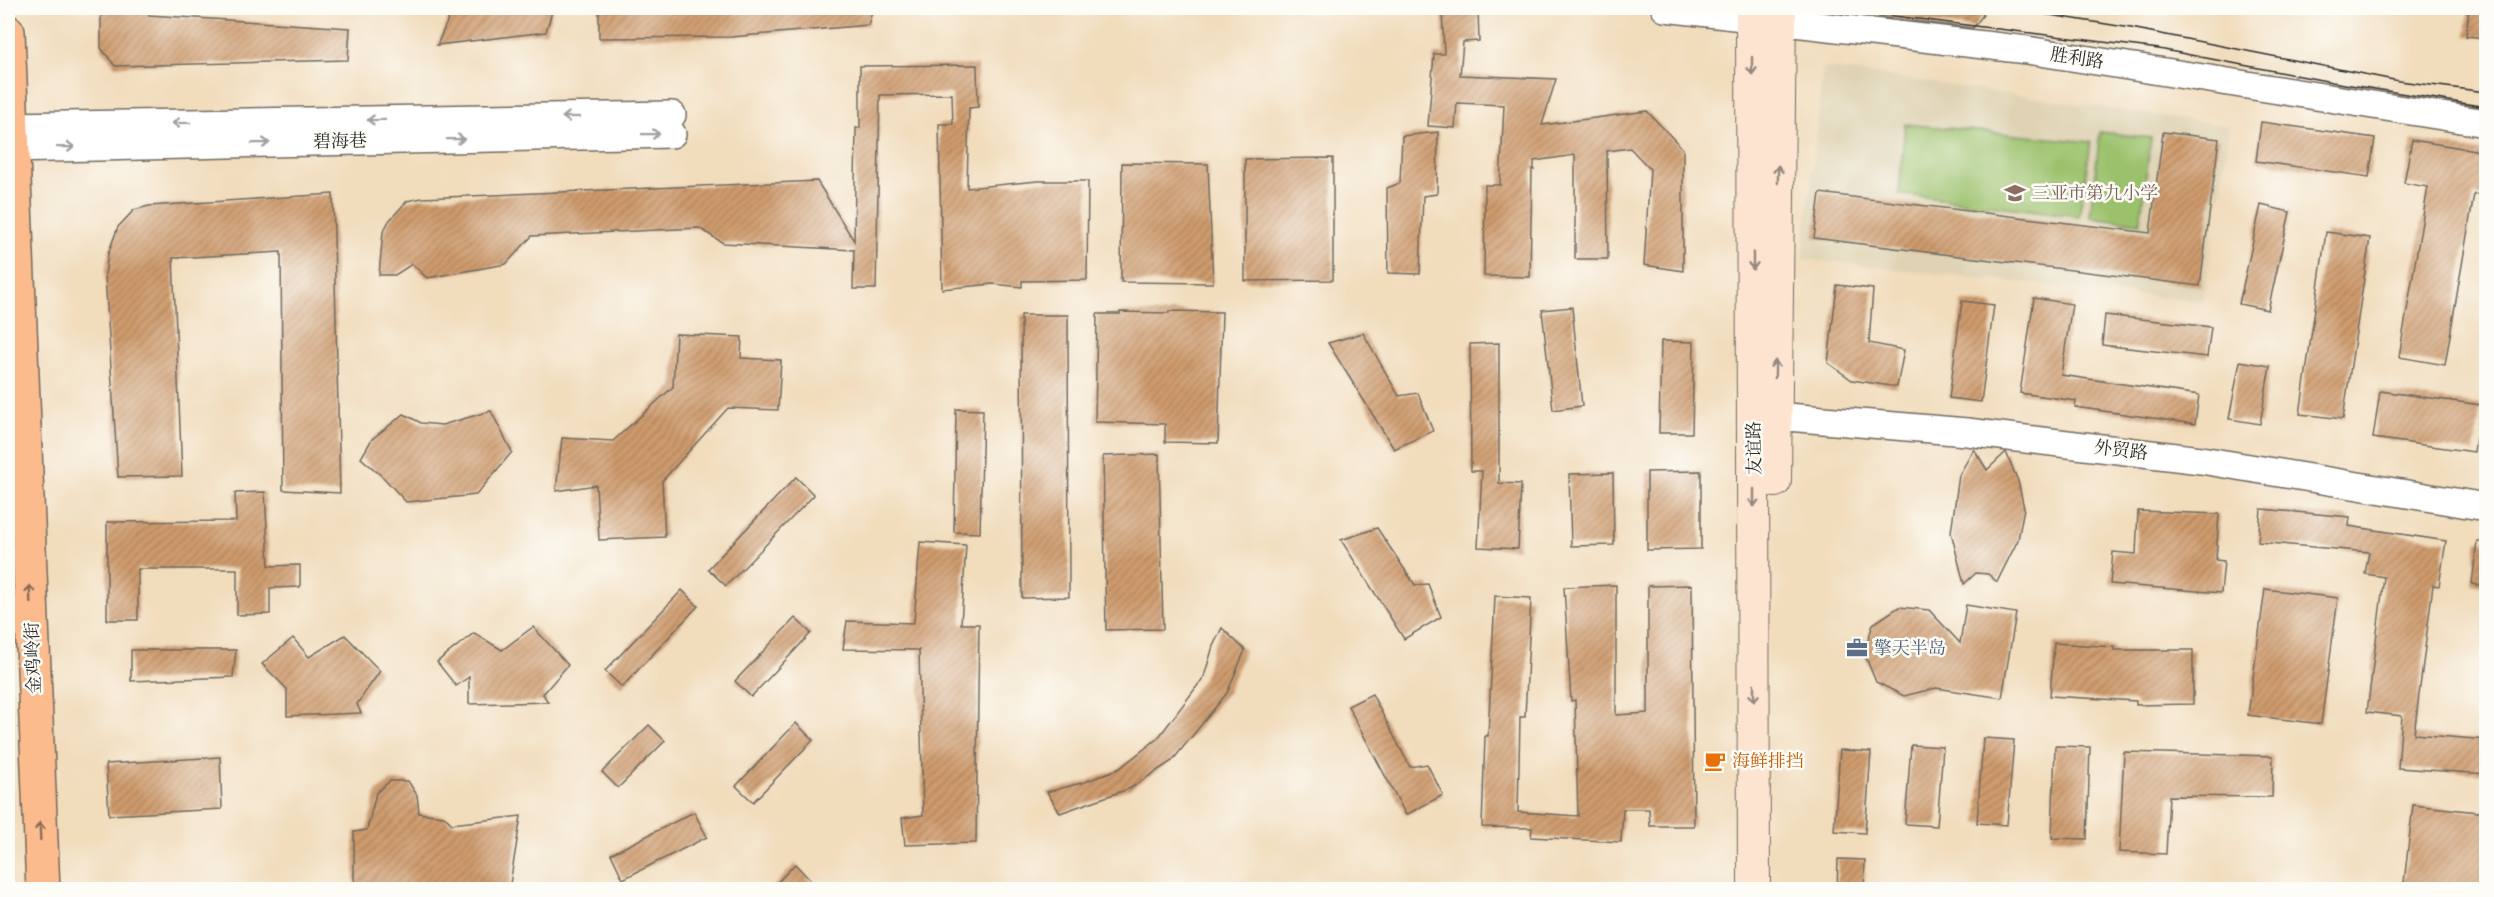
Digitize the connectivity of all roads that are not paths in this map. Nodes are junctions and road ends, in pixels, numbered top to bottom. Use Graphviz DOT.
graph roads {
  1 [pos="1665,8"];
  2 [pos="1766,14"];
  3 [pos="8,32"];
  4 [pos="2487,123"];
  5 [pos="672,124"];
  6 [pos="9,137"];
  7 [pos="1764,416"];
  8 [pos="2487,507"];
  9 [pos="43,890"];
  10 [pos="1754,890"];
  11 [pos="1775,890"];
  1 -- 2 [label="street, 胜利路"];
  2 -- 4 [label="street, 胜利路"];
  2 -- 7 [label="main road, 友谊路"];
  3 -- 6 [label="main road, 金鸡岭街"];
  5 -- 6 [label="street, 碧海巷"];
  9 -- 6 [label="main road, 金鸡岭街, one-way"];
  7 -- 8 [label="street, 外贸路"];
  7 -- 10 [label="main road, 友谊路, one-way"];
  7 -- 11 [label="main road, 友谊路"];
}
